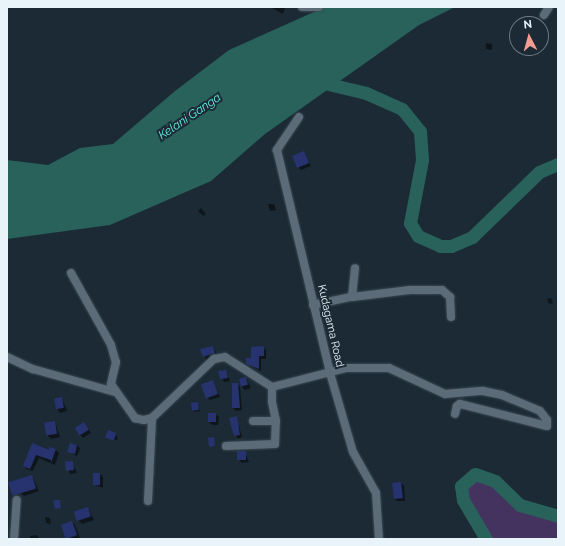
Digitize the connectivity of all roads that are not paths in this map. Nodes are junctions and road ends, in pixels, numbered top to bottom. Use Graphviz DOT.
graph roads {
  1 [pos="302,7"];
  2 [pos="320,7"];
  3 [pos="549,7"];
  4 [pos="544,15"];
  5 [pos="299,118"];
  6 [pos="355,268"];
  7 [pos="71,273"];
  8 [pos="352,297"];
  9 [pos="313,305"];
  10 [pos="451,317"];
  11 [pos="7,357"];
  12 [pos="330,374"];
  13 [pos="272,387"];
  14 [pos="115,392"];
  15 [pos="455,414"];
  16 [pos="152,418"];
  17 [pos="253,421"];
  18 [pos="276,421"];
  19 [pos="226,446"];
  20 [pos="17,500"];
  21 [pos="148,501"];
  22 [pos="14,539"];
  23 [pos="379,539"];
  1 -- 2 [label="street"];
  3 -- 4 [label="street"];
  5 -- 9 [label="street, Kudagama Road"];
  6 -- 8 [label="street"];
  7 -- 14 [label="street"];
  8 -- 9 [label="street"];
  8 -- 10 [label="street"];
  9 -- 12 [label="street, Kudagama Road"];
  11 -- 14 [label="street"];
  12 -- 13 [label="street"];
  12 -- 15 [label="street"];
  12 -- 23 [label="street, Kudagama Road"];
  13 -- 16 [label="street"];
  13 -- 18 [label="street"];
  14 -- 16 [label="street"];
  16 -- 21 [label="street"];
  17 -- 18 [label="street"];
  18 -- 19 [label="street"];
  20 -- 22 [label="street"];
}
